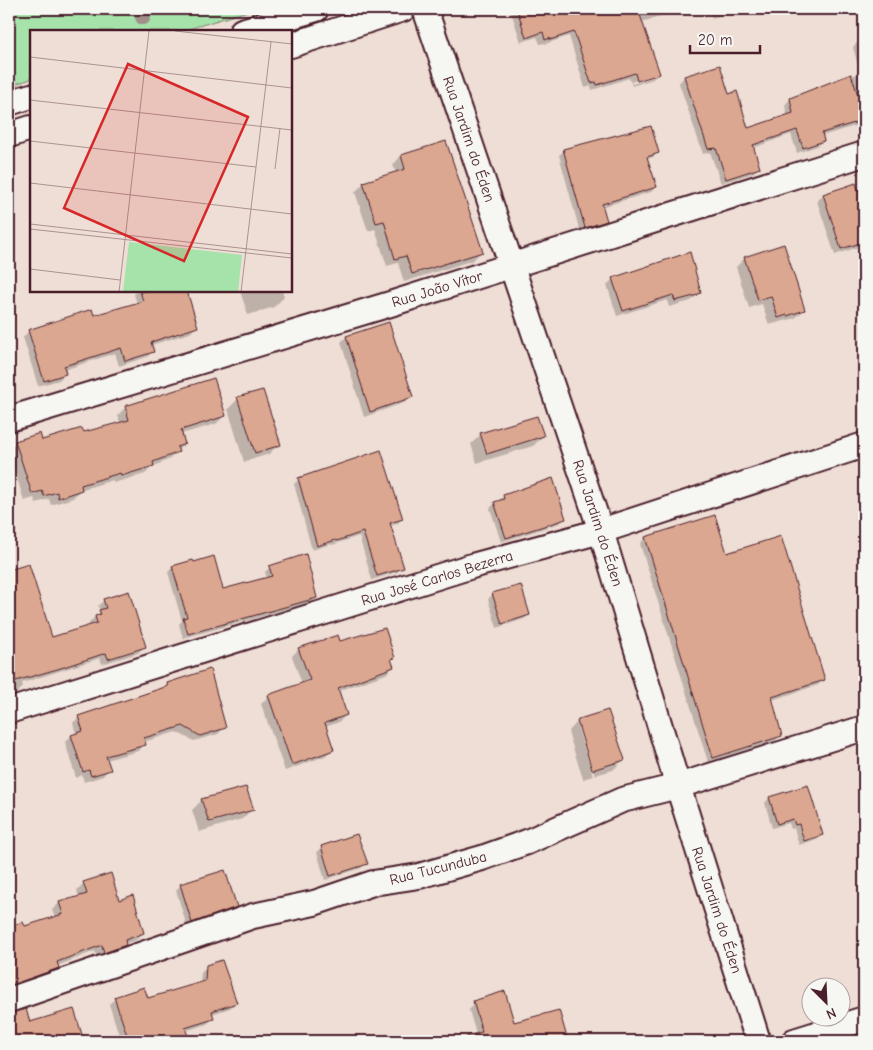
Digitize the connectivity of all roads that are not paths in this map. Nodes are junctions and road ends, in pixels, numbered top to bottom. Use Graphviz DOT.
graph roads {
  1 [pos="316,9"];
  2 [pos="403,9"];
  3 [pos="425,9"];
  4 [pos="245,30"];
  5 [pos="292,45"];
  6 [pos="30,96"];
  7 [pos="9,102"];
  8 [pos="30,128"];
  9 [pos="9,135"];
  10 [pos="864,154"];
  11 [pos="512,266"];
  12 [pos="9,419"];
  13 [pos="864,445"];
  14 [pos="601,531"];
  15 [pos="9,711"];
  16 [pos="864,728"];
  17 [pos="678,786"];
  18 [pos="9,1000"];
  19 [pos="864,1019"];
  20 [pos="758,1041"];
  21 [pos="794,1041"];
  1 -- 4 [label="street"];
  2 -- 5 [label="street"];
  3 -- 11 [label="street, Rua Jardim do Éden"];
  6 -- 7 [label="street"];
  8 -- 9 [label="street"];
  10 -- 11 [label="street, Rua João Vítor"];
  11 -- 12 [label="street, Rua João Vítor"];
  11 -- 14 [label="street, Rua Jardim do Éden"];
  13 -- 14 [label="street, Rua José Carlos Bezerra"];
  14 -- 15 [label="street, Rua José Carlos Bezerra"];
  14 -- 17 [label="street, Rua Jardim do Éden"];
  16 -- 17 [label="street, Rua Tucunduba"];
  17 -- 18 [label="street, Rua Tucunduba"];
  17 -- 20 [label="street, Rua Jardim do Éden"];
  19 -- 21 [label="street"];
}
